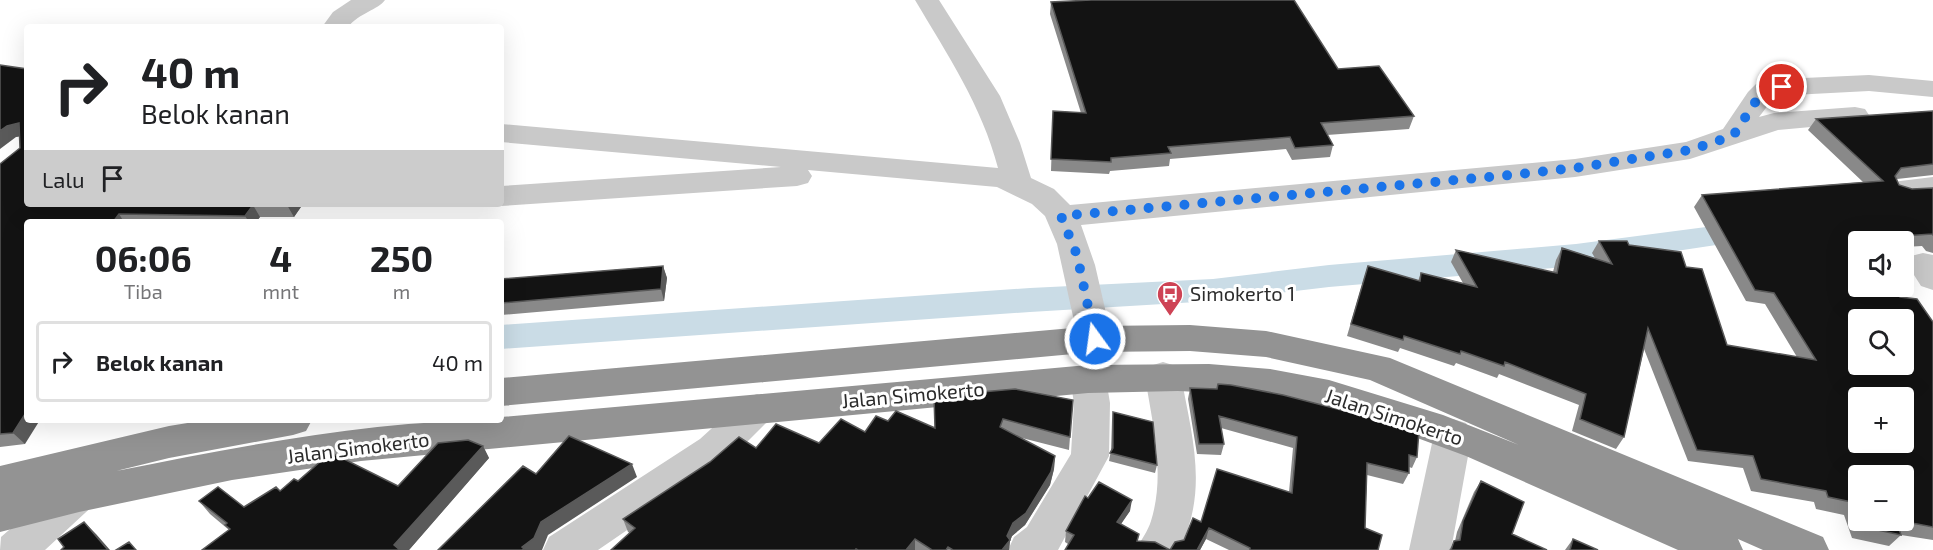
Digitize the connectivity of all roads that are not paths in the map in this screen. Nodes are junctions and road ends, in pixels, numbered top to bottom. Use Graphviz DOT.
graph roads {
  1 [pos="373,0"];
  2 [pos="927,0"];
  3 [pos="336,24"];
  4 [pos="1933,89"];
  5 [pos="1855,115"];
  6 [pos="504,133"];
  7 [pos="1733,136"];
  8 [pos="843,164"];
  9 [pos="1017,183"];
  10 [pos="1933,187"];
  11 [pos="1903,189"];
  12 [pos="504,196"];
  13 [pos="1061,216"];
  14 [pos="1088,312"];
  15 [pos="1163,376"];
  16 [pos="1088,379"];
  17 [pos="504,392"];
  18 [pos="757,409"];
  19 [pos="277,423"];
  20 [pos="1453,434"];
  21 [pos="120,453"];
  22 [pos="0,483"];
  23 [pos="79,495"];
  24 [pos="0,515"];
  25 [pos="16,550"];
  26 [pos="564,550"];
  27 [pos="1029,550"];
  28 [pos="1157,550"];
  29 [pos="1430,550"];
  30 [pos="1722,550"];
  31 [pos="1808,550"];
  1 -- 3 [label="street"];
  2 -- 9 [label="street"];
  4 -- 7 [label="street"];
  5 -- 7 [label="street"];
  6 -- 8 [label="street"];
  7 -- 13 [label="street"];
  8 -- 9 [label="street"];
  8 -- 12 [label="street"];
  9 -- 13 [label="street"];
  10 -- 11 [label="street"];
  13 -- 14 [label="street"];
  14 -- 17 [label="highway, Jalan Simokerto"];
  14 -- 31 [label="highway, Jalan Simokerto"];
  15 -- 16 [label="highway, Jalan Simokerto"];
  15 -- 20 [label="highway, Jalan Simokerto"];
  15 -- 28 [label="street"];
  16 -- 18 [label="highway, Jalan Simokerto"];
  16 -- 27 [label="street"];
  18 -- 23 [label="highway, Jalan Simokerto"];
  18 -- 26 [label="street"];
  19 -- 21 [label="highway, Jalan Simokerto"];
  20 -- 29 [label="street"];
  20 -- 30 [label="highway, Jalan Simokerto"];
  21 -- 22 [label="highway, Jalan Simokerto"];
  21 -- 23 [label="street"];
  23 -- 24 [label="highway, Jalan Simokerto"];
  23 -- 25 [label="street"];
}
